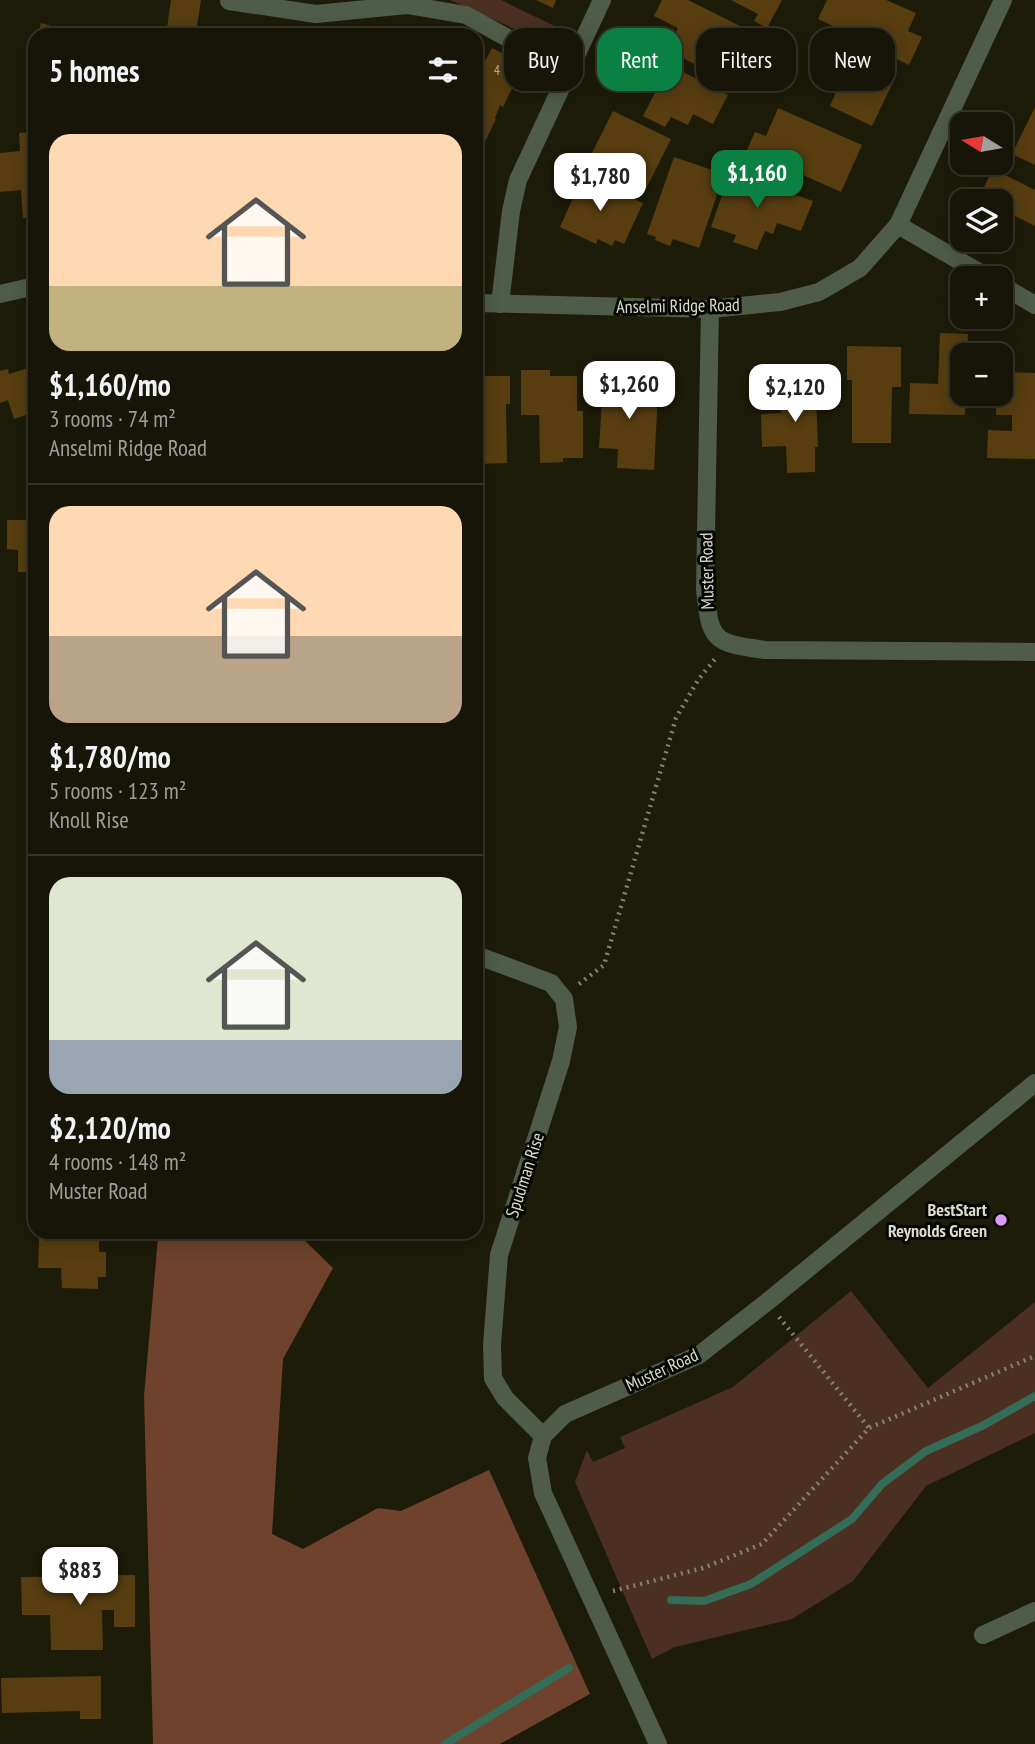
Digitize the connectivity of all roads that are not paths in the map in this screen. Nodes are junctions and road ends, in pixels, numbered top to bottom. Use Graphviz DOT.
graph roads {
  1 [pos="602,0"];
  2 [pos="1003,0"];
  3 [pos="229,1"];
  4 [pos="504,36"];
  5 [pos="583,39"];
  6 [pos="558,91"];
  7 [pos="898,225"];
  8 [pos="968,266"];
  9 [pos="28,288"];
  10 [pos="1013,292"];
  11 [pos="0,294"];
  12 [pos="483,303"];
  13 [pos="500,304"];
  14 [pos="1035,305"];
  15 [pos="710,309"];
  16 [pos="1035,652"];
  17 [pos="483,958"];
  18 [pos="1035,1083"];
  19 [pos="543,1436"];
  20 [pos="1035,1611"];
  21 [pos="983,1634"];
  22 [pos="658,1744"];
  1 -- 5 [label="street"];
  2 -- 7 [label="street, Anselmi Ridge Road"];
  3 -- 4 [label="street"];
  6 -- 13 [label="street"];
  7 -- 8 [label="street"];
  7 -- 15 [label="street, Anselmi Ridge Road"];
  9 -- 11 [label="street"];
  10 -- 14 [label="street"];
  12 -- 13 [label="street, Anselmi Ridge Road"];
  13 -- 15 [label="street, Anselmi Ridge Road"];
  15 -- 16 [label="street, Muster Road"];
  17 -- 19 [label="street, Spudman Rise"];
  18 -- 19 [label="street, Muster Road"];
  19 -- 22 [label="street"];
  20 -- 21 [label="street"];
}
